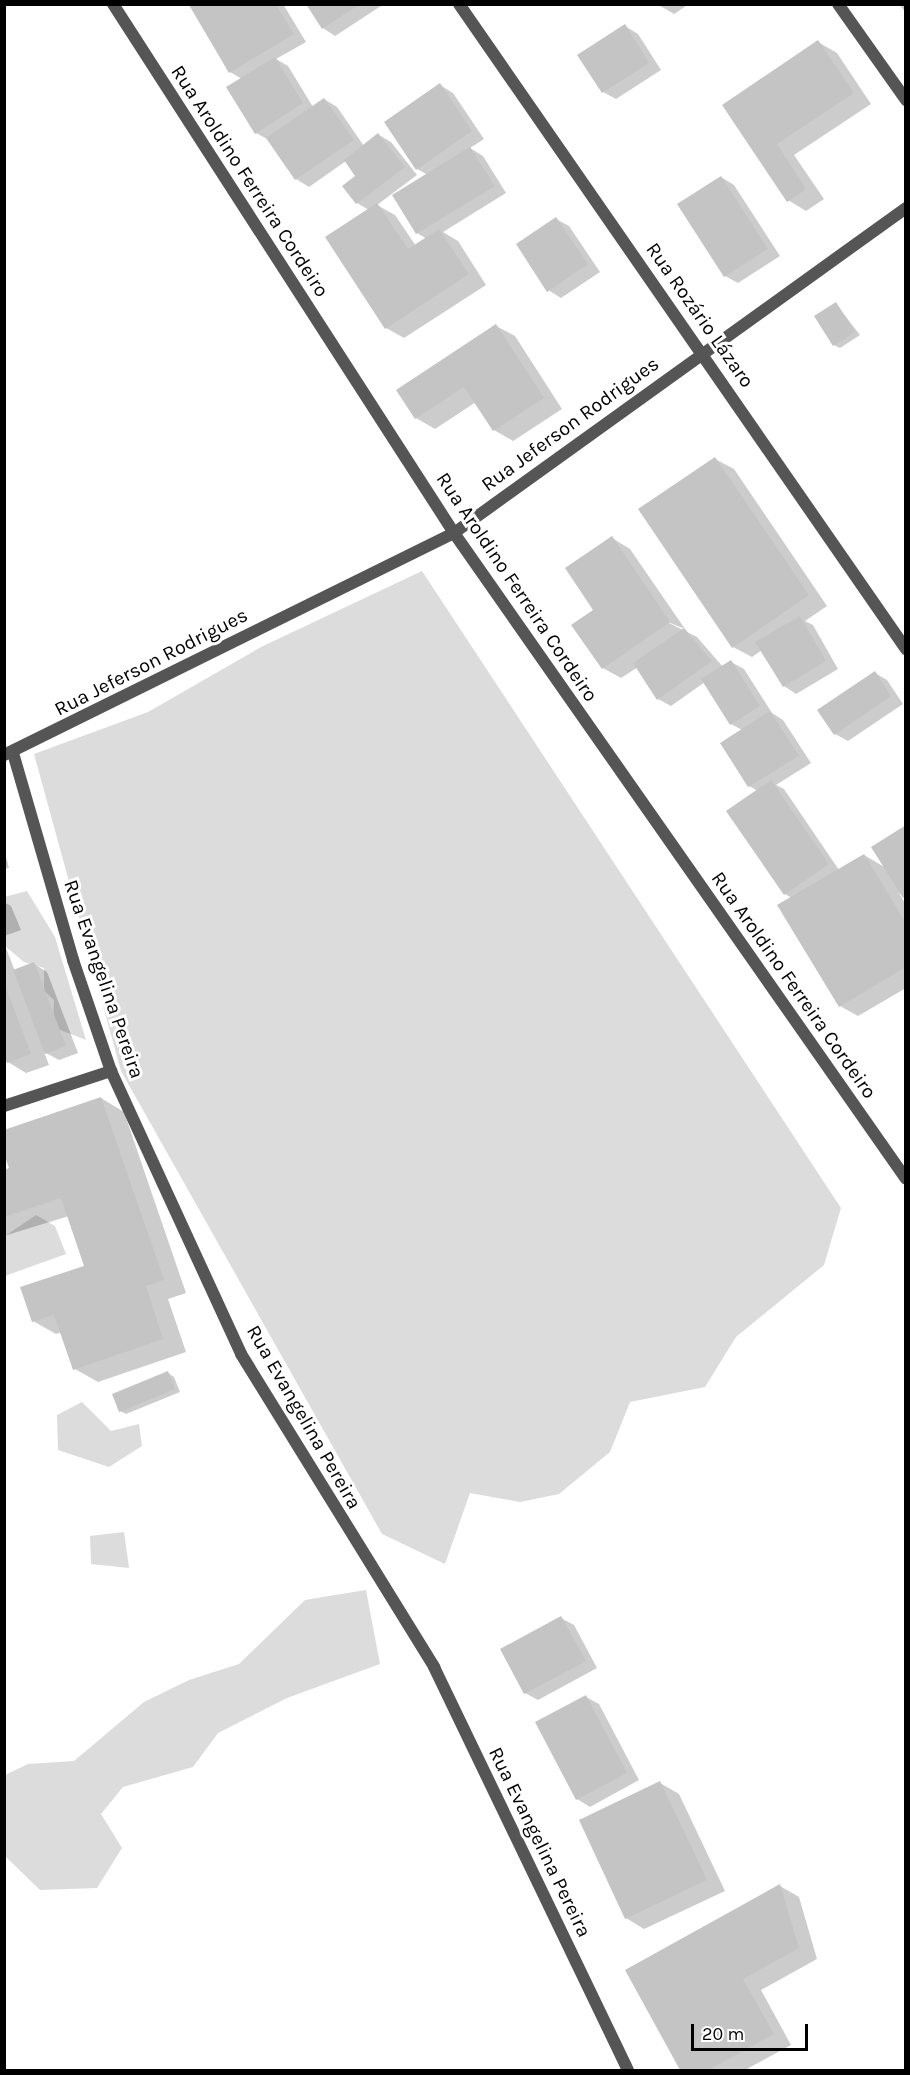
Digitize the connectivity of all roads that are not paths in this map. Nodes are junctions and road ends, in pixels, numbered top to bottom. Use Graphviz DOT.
graph roads {
  1 [pos="113,4"];
  2 [pos="459,4"];
  3 [pos="838,4"];
  4 [pos="906,100"];
  5 [pos="906,208"];
  6 [pos="702,351"];
  7 [pos="454,532"];
  8 [pos="906,649"];
  9 [pos="9,754"];
  10 [pos="111,1071"];
  11 [pos="4,1106"];
  12 [pos="906,1179"];
  13 [pos="628,2070"];
  1 -- 7 [label="street, Rua Aroldino Ferreira Cordeiro"];
  2 -- 6 [label="street, Rua Rozário Lázaro"];
  3 -- 4 [label="street"];
  5 -- 6 [label="street, Rua Jeferson Rodrigues"];
  6 -- 7 [label="street, Rua Jeferson Rodrigues"];
  6 -- 8 [label="street, Rua Rozário Lázaro"];
  7 -- 9 [label="street, Rua Jeferson Rodrigues"];
  7 -- 12 [label="street, Rua Aroldino Ferreira Cordeiro"];
  9 -- 10 [label="street, Rua Evangelina Pereira"];
  10 -- 11 [label="street"];
  10 -- 13 [label="street, Rua Evangelina Pereira"];
}
